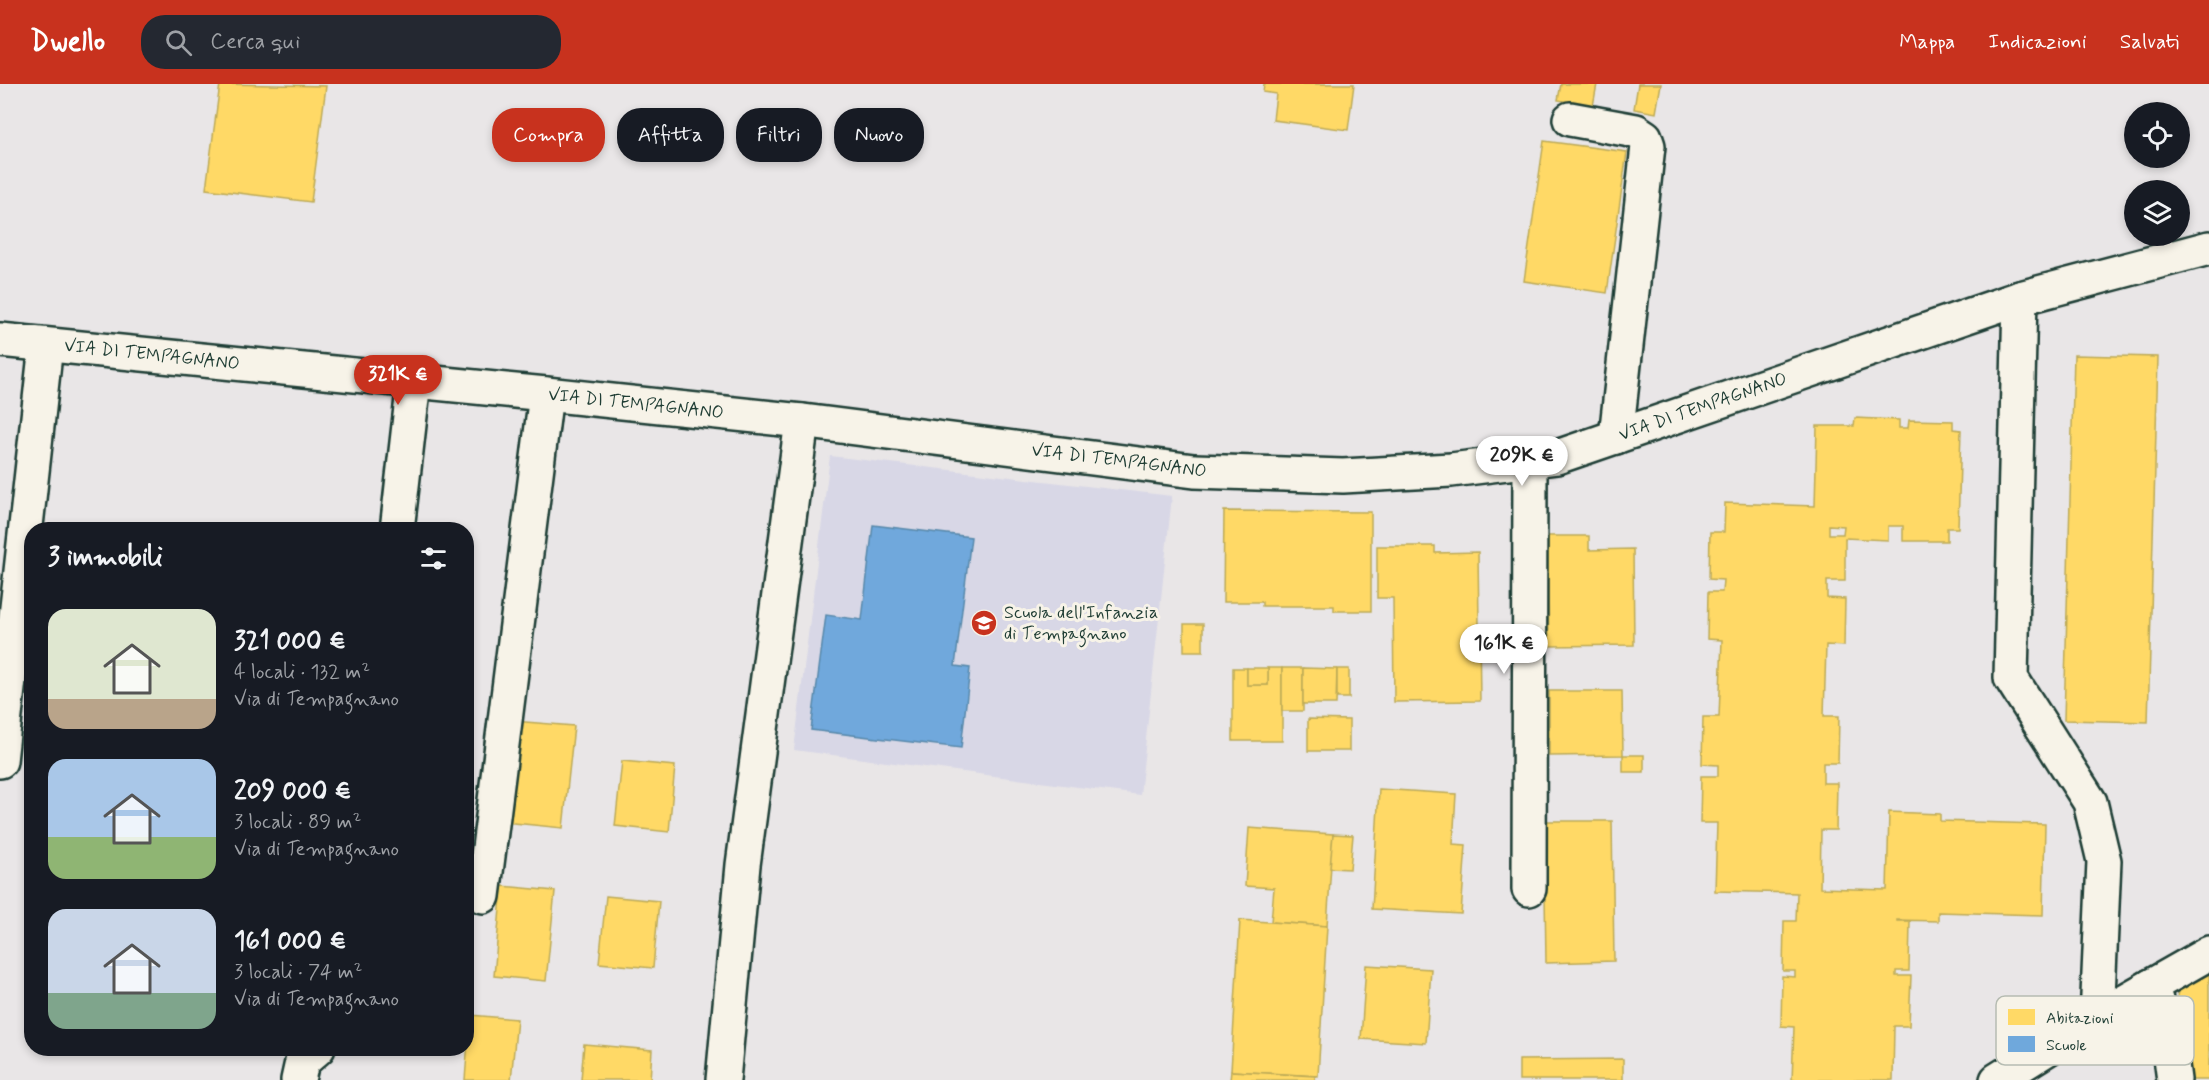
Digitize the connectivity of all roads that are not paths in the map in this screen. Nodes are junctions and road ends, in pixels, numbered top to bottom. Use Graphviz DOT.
graph roads {
  1 [pos="1570,119"];
  2 [pos="2209,248"];
  3 [pos="2020,298"];
  4 [pos="0,340"];
  5 [pos="46,345"];
  6 [pos="414,381"];
  7 [pos="546,394"];
  8 [pos="802,421"];
  9 [pos="1616,437"];
  10 [pos="1530,460"];
  11 [pos="26,522"];
  12 [pos="398,522"];
  13 [pos="24,544"];
  14 [pos="0,761"];
  15 [pos="1529,889"];
  16 [pos="483,896"];
  17 [pos="2209,953"];
  18 [pos="2151,986"];
  19 [pos="2098,996"];
  20 [pos="2134,996"];
  21 [pos="2154,996"];
  22 [pos="309,1056"];
  23 [pos="2021,1065"];
  24 [pos="2172,1065"];
  25 [pos="298,1080"];
  26 [pos="723,1080"];
  27 [pos="1997,1080"];
  28 [pos="2174,1080"];
  1 -- 9 [label="street"];
  2 -- 3 [label="street, VIA DI TEMPAGNANO"];
  3 -- 9 [label="street, VIA DI TEMPAGNANO"];
  3 -- 19 [label="street"];
  4 -- 5 [label="street, VIA DI TEMPAGNANO"];
  5 -- 6 [label="street, VIA DI TEMPAGNANO"];
  5 -- 11 [label="street"];
  6 -- 7 [label="street, VIA DI TEMPAGNANO"];
  6 -- 12 [label="street"];
  7 -- 8 [label="street, VIA DI TEMPAGNANO"];
  7 -- 16 [label="street"];
  8 -- 10 [label="street, VIA DI TEMPAGNANO"];
  8 -- 26 [label="street"];
  9 -- 10 [label="street, VIA DI TEMPAGNANO"];
  10 -- 15 [label="street"];
  13 -- 14 [label="street"];
  17 -- 18 [label="street"];
  18 -- 20 [label="street"];
  18 -- 21 [label="street"];
  22 -- 25 [label="street"];
  23 -- 27 [label="street"];
  24 -- 28 [label="street"];
}
